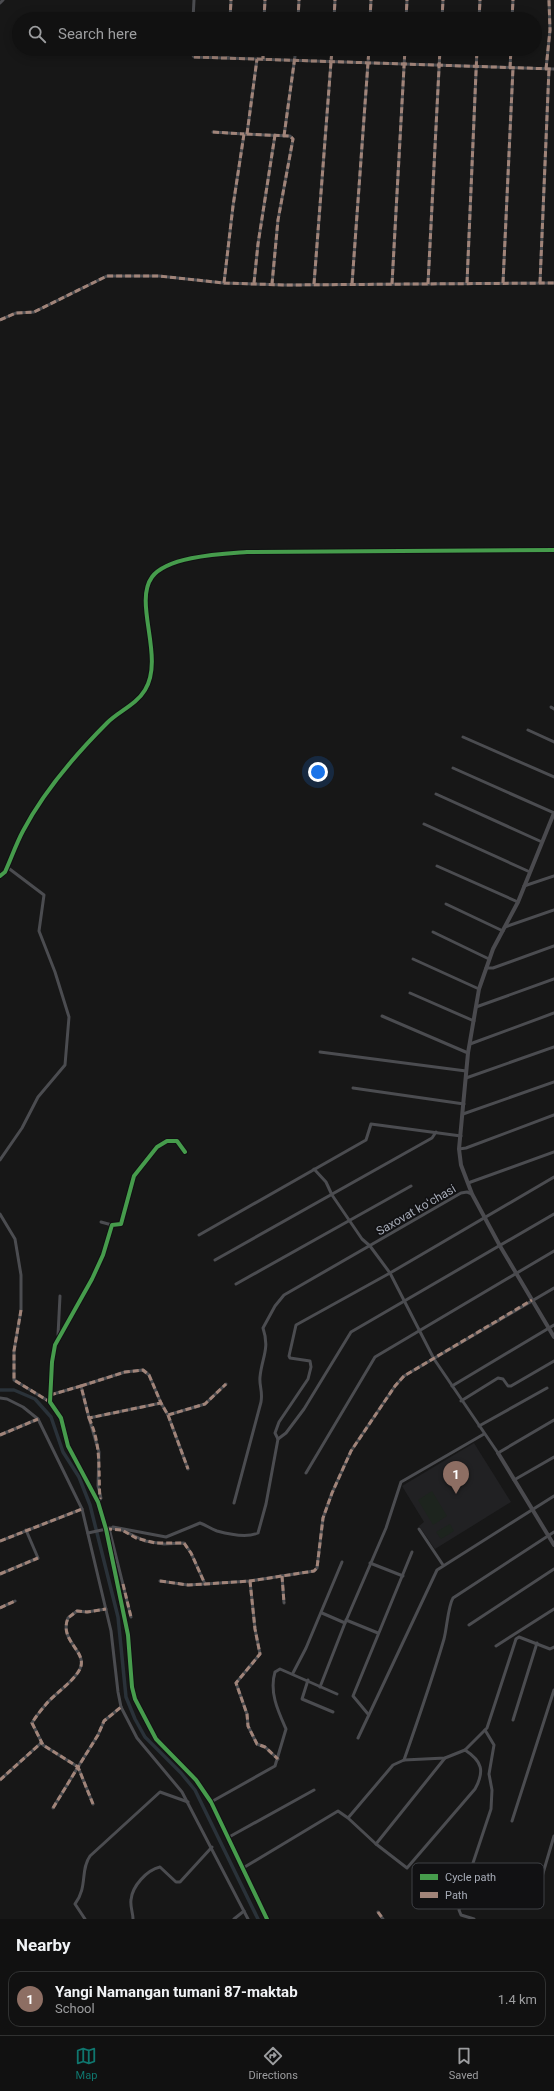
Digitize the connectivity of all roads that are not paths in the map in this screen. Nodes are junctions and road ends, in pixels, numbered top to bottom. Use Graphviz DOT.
graph roads {
  1 [pos="3,0"];
  2 [pos="194,0"];
  3 [pos="230,0"];
  4 [pos="265,0"];
  5 [pos="299,0"];
  6 [pos="335,0"];
  7 [pos="371,0"];
  8 [pos="407,0"];
  9 [pos="443,0"];
  10 [pos="480,0"];
  11 [pos="513,0"];
  12 [pos="549,0"];
  13 [pos="0,3"];
  14 [pos="193,12"];
  15 [pos="230,12"];
  16 [pos="264,12"];
  17 [pos="298,12"];
  18 [pos="334,12"];
  19 [pos="370,12"];
  20 [pos="406,12"];
  21 [pos="442,12"];
  22 [pos="479,12"];
  23 [pos="512,12"];
  24 [pos="194,56"];
  25 [pos="295,56"];
  26 [pos="332,56"];
  27 [pos="368,56"];
  28 [pos="404,56"];
  29 [pos="440,56"];
  30 [pos="478,56"];
  31 [pos="511,56"];
  32 [pos="228,58"];
  33 [pos="257,59"];
  34 [pos="263,59"];
  35 [pos="295,60"];
  36 [pos="332,61"];
  37 [pos="368,62"];
  38 [pos="404,63"];
  39 [pos="439,65"];
  40 [pos="477,67"];
  41 [pos="512,68"];
  42 [pos="547,69"];
  43 [pos="554,69"];
  44 [pos="213,132"];
  45 [pos="246,134"];
  46 [pos="275,135"];
  47 [pos="284,136"];
  48 [pos="224,283"];
  49 [pos="254,283"];
  50 [pos="467,283"];
  51 [pos="503,283"];
  52 [pos="540,283"];
  53 [pos="554,283"];
  54 [pos="272,284"];
  55 [pos="314,284"];
  56 [pos="352,284"];
  57 [pos="392,284"];
  58 [pos="428,284"];
  59 [pos="0,320"];
  60 [pos="554,550"];
  61 [pos="528,730"];
  62 [pos="463,737"];
  63 [pos="554,742"];
  64 [pos="453,768"];
  65 [pos="554,777"];
  66 [pos="436,794"];
  67 [pos="554,813"];
  68 [pos="424,824"];
  69 [pos="542,842"];
  70 [pos="437,866"];
  71 [pos="7,867"];
  72 [pos="530,872"];
  73 [pos="0,876"];
  74 [pos="554,876"];
  75 [pos="524,886"];
  76 [pos="518,902"];
  77 [pos="446,904"];
  78 [pos="554,910"];
  79 [pos="504,929"];
  80 [pos="433,932"];
  81 [pos="554,946"];
  82 [pos="413,959"];
  83 [pos="489,959"];
  84 [pos="486,968"];
  85 [pos="554,979"];
  86 [pos="479,989"];
  87 [pos="410,993"];
  88 [pos="476,1007"];
  89 [pos="554,1013"];
  90 [pos="382,1016"];
  91 [pos="474,1021"];
  92 [pos="470,1044"];
  93 [pos="554,1047"];
  94 [pos="320,1052"];
  95 [pos="468,1053"];
  96 [pos="466,1072"];
  97 [pos="466,1078"];
  98 [pos="554,1082"];
  99 [pos="353,1088"];
  100 [pos="464,1104"];
  101 [pos="463,1114"];
  102 [pos="554,1115"];
  103 [pos="436,1132"];
  104 [pos="461,1136"];
  105 [pos="459,1149"];
  106 [pos="185,1152"];
  107 [pos="554,1152"];
  108 [pos="0,1160"];
  109 [pos="314,1170"];
  110 [pos="554,1178"];
  111 [pos="468,1183"];
  112 [pos="412,1186"];
  113 [pos="472,1194"];
  114 [pos="332,1196"];
  115 [pos="0,1214"];
  116 [pos="554,1214"];
  117 [pos="485,1218"];
  118 [pos="350,1221"];
  119 [pos="101,1222"];
  120 [pos="112,1225"];
  121 [pos="199,1234"];
  122 [pos="370,1246"];
  123 [pos="500,1246"];
  124 [pos="554,1251"];
  125 [pos="215,1260"];
  126 [pos="390,1273"];
  127 [pos="516,1273"];
  128 [pos="236,1284"];
  129 [pos="554,1288"];
  130 [pos="60,1296"];
  131 [pos="532,1300"];
  132 [pos="404,1302"];
  133 [pos="554,1325"];
  134 [pos="549,1328"];
  135 [pos="419,1330"];
  136 [pos="58,1337"];
  137 [pos="554,1337"];
  138 [pos="434,1358"];
  139 [pos="554,1361"];
  140 [pos="226,1384"];
  141 [pos="81,1386"];
  142 [pos="452,1386"];
  143 [pos="547,1388"];
  144 [pos="50,1395"];
  145 [pos="0,1398"];
  146 [pos="461,1401"];
  147 [pos="50,1402"];
  148 [pos="161,1403"];
  149 [pos="168,1415"];
  150 [pos="89,1418"];
  151 [pos="38,1419"];
  152 [pos="554,1420"];
  153 [pos="479,1426"];
  154 [pos="484,1434"];
  155 [pos="0,1435"];
  156 [pos="278,1438"];
  157 [pos="498,1454"];
  158 [pos="554,1457"];
  159 [pos="188,1469"];
  160 [pos="306,1473"];
  161 [pos="514,1480"];
  162 [pos="554,1496"];
  163 [pos="98,1502"];
  164 [pos="234,1503"];
  165 [pos="82,1509"];
  166 [pos="532,1509"];
  167 [pos="109,1528"];
  168 [pos="419,1528"];
  169 [pos="26,1530"];
  170 [pos="554,1532"];
  171 [pos="88,1533"];
  172 [pos="548,1535"];
  173 [pos="0,1541"];
  174 [pos="554,1545"];
  175 [pos="412,1552"];
  176 [pos="342,1562"];
  177 [pos="370,1563"];
  178 [pos="443,1565"];
  179 [pos="554,1569"];
  180 [pos="0,1574"];
  181 [pos="282,1576"];
  182 [pos="403,1576"];
  183 [pos="160,1581"];
  184 [pos="250,1581"];
  185 [pos="205,1584"];
  186 [pos="15,1601"];
  187 [pos="284,1603"];
  188 [pos="0,1608"];
  189 [pos="106,1609"];
  190 [pos="554,1609"];
  191 [pos="322,1613"];
  192 [pos="131,1617"];
  193 [pos="346,1621"];
  194 [pos="469,1625"];
  195 [pos="378,1633"];
  196 [pos="537,1643"];
  197 [pos="496,1646"];
  198 [pos="554,1647"];
  199 [pos="293,1673"];
  200 [pos="308,1680"];
  201 [pos="320,1687"];
  202 [pos="554,1690"];
  203 [pos="337,1694"];
  204 [pos="121,1707"];
  205 [pos="334,1712"];
  206 [pos="368,1714"];
  207 [pos="513,1720"];
  208 [pos="485,1730"];
  209 [pos="358,1738"];
  210 [pos="41,1743"];
  211 [pos="465,1750"];
  212 [pos="445,1758"];
  213 [pos="278,1759"];
  214 [pos="404,1760"];
  215 [pos="78,1767"];
  216 [pos="0,1780"];
  217 [pos="314,1790"];
  218 [pos="188,1802"];
  219 [pos="211,1802"];
  220 [pos="93,1804"];
  221 [pos="52,1808"];
  222 [pos="348,1818"];
  223 [pos="512,1821"];
  224 [pos="554,1836"];
  225 [pos="229,1837"];
  226 [pos="376,1844"];
  227 [pos="212,1847"];
  228 [pos="473,1863"];
  229 [pos="243,1868"];
  230 [pos="544,1870"];
  231 [pos="459,1909"];
  232 [pos="244,1911"];
  233 [pos="378,1912"];
  234 [pos="85,1919"];
  235 [pos="133,1919"];
  236 [pos="234,1919"];
  237 [pos="248,1919"];
  238 [pos="267,1919"];
  239 [pos="383,1919"];
  240 [pos="474,1919"];
  1 -- 13 [label="street"];
  2 -- 14 [label="street"];
  3 -- 15 [label="street"];
  4 -- 16 [label="street"];
  5 -- 17 [label="street"];
  6 -- 18 [label="street"];
  7 -- 19 [label="street"];
  8 -- 20 [label="street"];
  9 -- 21 [label="street"];
  10 -- 22 [label="street"];
  11 -- 23 [label="street"];
  12 -- 42 [label="street"];
  24 -- 32 [label="street"];
  25 -- 35 [label="street"];
  26 -- 36 [label="street"];
  27 -- 37 [label="street"];
  28 -- 38 [label="street"];
  29 -- 39 [label="street"];
  30 -- 40 [label="street"];
  31 -- 41 [label="street"];
  32 -- 33 [label="street"];
  33 -- 34 [label="street"];
  33 -- 45 [label="street"];
  34 -- 35 [label="street"];
  35 -- 36 [label="street"];
  35 -- 47 [label="street"];
  36 -- 37 [label="street"];
  36 -- 55 [label="street"];
  37 -- 38 [label="street"];
  37 -- 56 [label="street"];
  38 -- 39 [label="street"];
  38 -- 57 [label="street"];
  39 -- 40 [label="street"];
  39 -- 58 [label="street"];
  40 -- 41 [label="street"];
  40 -- 50 [label="street"];
  41 -- 42 [label="street"];
  41 -- 51 [label="street"];
  42 -- 43 [label="street"];
  42 -- 52 [label="street"];
  44 -- 45 [label="street"];
  45 -- 46 [label="street"];
  45 -- 48 [label="street"];
  46 -- 47 [label="street"];
  46 -- 49 [label="street"];
  47 -- 54 [label="street"];
  48 -- 49 [label="street"];
  48 -- 59 [label="street"];
  49 -- 54 [label="street"];
  50 -- 51 [label="street"];
  50 -- 58 [label="street"];
  51 -- 52 [label="street"];
  52 -- 53 [label="street"];
  54 -- 55 [label="street"];
  55 -- 56 [label="street"];
  56 -- 57 [label="street"];
  57 -- 58 [label="street"];
  60 -- 71 [label="street"];
  61 -- 63 [label="street"];
  62 -- 65 [label="street"];
  64 -- 67 [label="street"];
  66 -- 69 [label="street"];
  67 -- 69 [label="street"];
  68 -- 72 [label="street"];
  69 -- 72 [label="street"];
  70 -- 76 [label="street"];
  71 -- 73 [label="street"];
  71 -- 108 [label="street"];
  72 -- 75 [label="street"];
  74 -- 75 [label="street"];
  75 -- 76 [label="street"];
  76 -- 79 [label="street"];
  77 -- 79 [label="street"];
  78 -- 79 [label="street"];
  79 -- 83 [label="street"];
  80 -- 83 [label="street"];
  81 -- 84 [label="street"];
  82 -- 86 [label="street"];
  83 -- 84 [label="street"];
  84 -- 86 [label="street"];
  85 -- 88 [label="street"];
  86 -- 88 [label="street"];
  87 -- 91 [label="street"];
  88 -- 91 [label="street"];
  89 -- 92 [label="street"];
  90 -- 95 [label="street"];
  91 -- 92 [label="street"];
  92 -- 95 [label="street"];
  93 -- 97 [label="street"];
  94 -- 96 [label="street"];
  95 -- 96 [label="street"];
  96 -- 97 [label="street"];
  97 -- 100 [label="street"];
  98 -- 101 [label="street"];
  99 -- 100 [label="street"];
  100 -- 101 [label="street"];
  101 -- 104 [label="street"];
  102 -- 105 [label="street"];
  103 -- 104 [label="street"];
  103 -- 109 [label="street"];
  103 -- 114 [label="street"];
  104 -- 105 [label="street"];
  105 -- 111 [label="street"];
  106 -- 120 [label="street"];
  107 -- 111 [label="street"];
  109 -- 114 [label="street"];
  109 -- 121 [label="street"];
  110 -- 117 [label="street"];
  111 -- 113 [label="street"];
  112 -- 118 [label="street"];
  113 -- 117 [label="street"];
  113 -- 122 [label="street, Saxovat koʻchasi"];
  114 -- 118 [label="street"];
  114 -- 125 [label="street"];
  115 -- 147 [label="street"];
  116 -- 123 [label="street"];
  117 -- 123 [label="street"];
  117 -- 126 [label="street"];
  118 -- 122 [label="street"];
  118 -- 128 [label="street"];
  119 -- 120 [label="street"];
  120 -- 136 [label="street"];
  122 -- 126 [label="street"];
  122 -- 164 [label="street, Saxovat koʻchasi"];
  123 -- 127 [label="street"];
  123 -- 132 [label="street"];
  124 -- 127 [label="street"];
  126 -- 132 [label="street"];
  126 -- 156 [label="street"];
  127 -- 131 [label="street"];
  127 -- 135 [label="street"];
  129 -- 131 [label="street"];
  130 -- 136 [label="street"];
  131 -- 134 [label="street"];
  131 -- 138 [label="street"];
  132 -- 135 [label="street"];
  132 -- 156 [label="street"];
  133 -- 134 [label="street"];
  134 -- 137 [label="street"];
  134 -- 142 [label="street"];
  135 -- 138 [label="street"];
  135 -- 160 [label="street"];
  136 -- 144 [label="street"];
  138 -- 142 [label="street"];
  138 -- 181 [label="street"];
  139 -- 146 [label="street"];
  140 -- 149 [label="street"];
  141 -- 144 [label="street"];
  141 -- 148 [label="street"];
  141 -- 150 [label="street"];
  142 -- 146 [label="street"];
  143 -- 153 [label="street"];
  144 -- 147 [label="street"];
  145 -- 151 [label="street"];
  146 -- 153 [label="street"];
  147 -- 163 [label="street"];
  148 -- 149 [label="street"];
  148 -- 150 [label="street"];
  149 -- 159 [label="street"];
  150 -- 163 [label="street"];
  151 -- 155 [label="street"];
  151 -- 165 [label="street"];
  152 -- 157 [label="street"];
  153 -- 154 [label="street"];
  154 -- 157 [label="street"];
  154 -- 177 [label="street"];
  156 -- 167 [label="street"];
  157 -- 161 [label="street"];
  158 -- 161 [label="street"];
  161 -- 166 [label="street"];
  162 -- 166 [label="street"];
  163 -- 167 [label="street"];
  165 -- 169 [label="street"];
  165 -- 171 [label="street"];
  166 -- 172 [label="street"];
  166 -- 178 [label="street"];
  167 -- 171 [label="street"];
  167 -- 185 [label="street"];
  167 -- 192 [label="street"];
  167 -- 219 [label="street"];
  168 -- 178 [label="street"];
  169 -- 173 [label="street"];
  169 -- 180 [label="street"];
  170 -- 172 [label="street"];
  171 -- 189 [label="street"];
  172 -- 174 [label="street"];
  172 -- 214 [label="street"];
  175 -- 182 [label="street"];
  176 -- 191 [label="street"];
  177 -- 182 [label="street"];
  177 -- 193 [label="street"];
  178 -- 206 [label="street"];
  179 -- 194 [label="street"];
  181 -- 184 [label="street"];
  181 -- 187 [label="street"];
  182 -- 195 [label="street"];
  183 -- 185 [label="street"];
  184 -- 185 [label="street"];
  184 -- 213 [label="street"];
  186 -- 188 [label="street"];
  189 -- 204 [label="street"];
  189 -- 210 [label="street"];
  190 -- 197 [label="street"];
  191 -- 193 [label="street"];
  191 -- 199 [label="street"];
  193 -- 195 [label="street"];
  193 -- 201 [label="street"];
  195 -- 206 [label="street"];
  196 -- 198 [label="street"];
  196 -- 207 [label="street"];
  196 -- 208 [label="street"];
  199 -- 200 [label="street"];
  199 -- 213 [label="street"];
  200 -- 201 [label="street"];
  200 -- 205 [label="street"];
  201 -- 203 [label="street"];
  202 -- 223 [label="street"];
  204 -- 215 [label="street"];
  204 -- 218 [label="street"];
  206 -- 209 [label="street"];
  208 -- 211 [label="street"];
  208 -- 228 [label="street"];
  210 -- 215 [label="street"];
  210 -- 216 [label="street"];
  211 -- 212 [label="street"];
  211 -- 226 [label="street"];
  212 -- 214 [label="street"];
  212 -- 226 [label="street"];
  213 -- 219 [label="street"];
  214 -- 222 [label="street"];
  215 -- 220 [label="street"];
  215 -- 221 [label="street"];
  217 -- 225 [label="street"];
  218 -- 227 [label="street"];
  218 -- 234 [label="street"];
  219 -- 225 [label="street"];
  222 -- 226 [label="street"];
  222 -- 229 [label="street"];
  224 -- 230 [label="street"];
  225 -- 229 [label="street"];
  227 -- 232 [label="street"];
  227 -- 235 [label="street"];
  229 -- 238 [label="street"];
  231 -- 240 [label="street"];
  232 -- 236 [label="street"];
  232 -- 237 [label="street"];
  233 -- 239 [label="street"];
}
